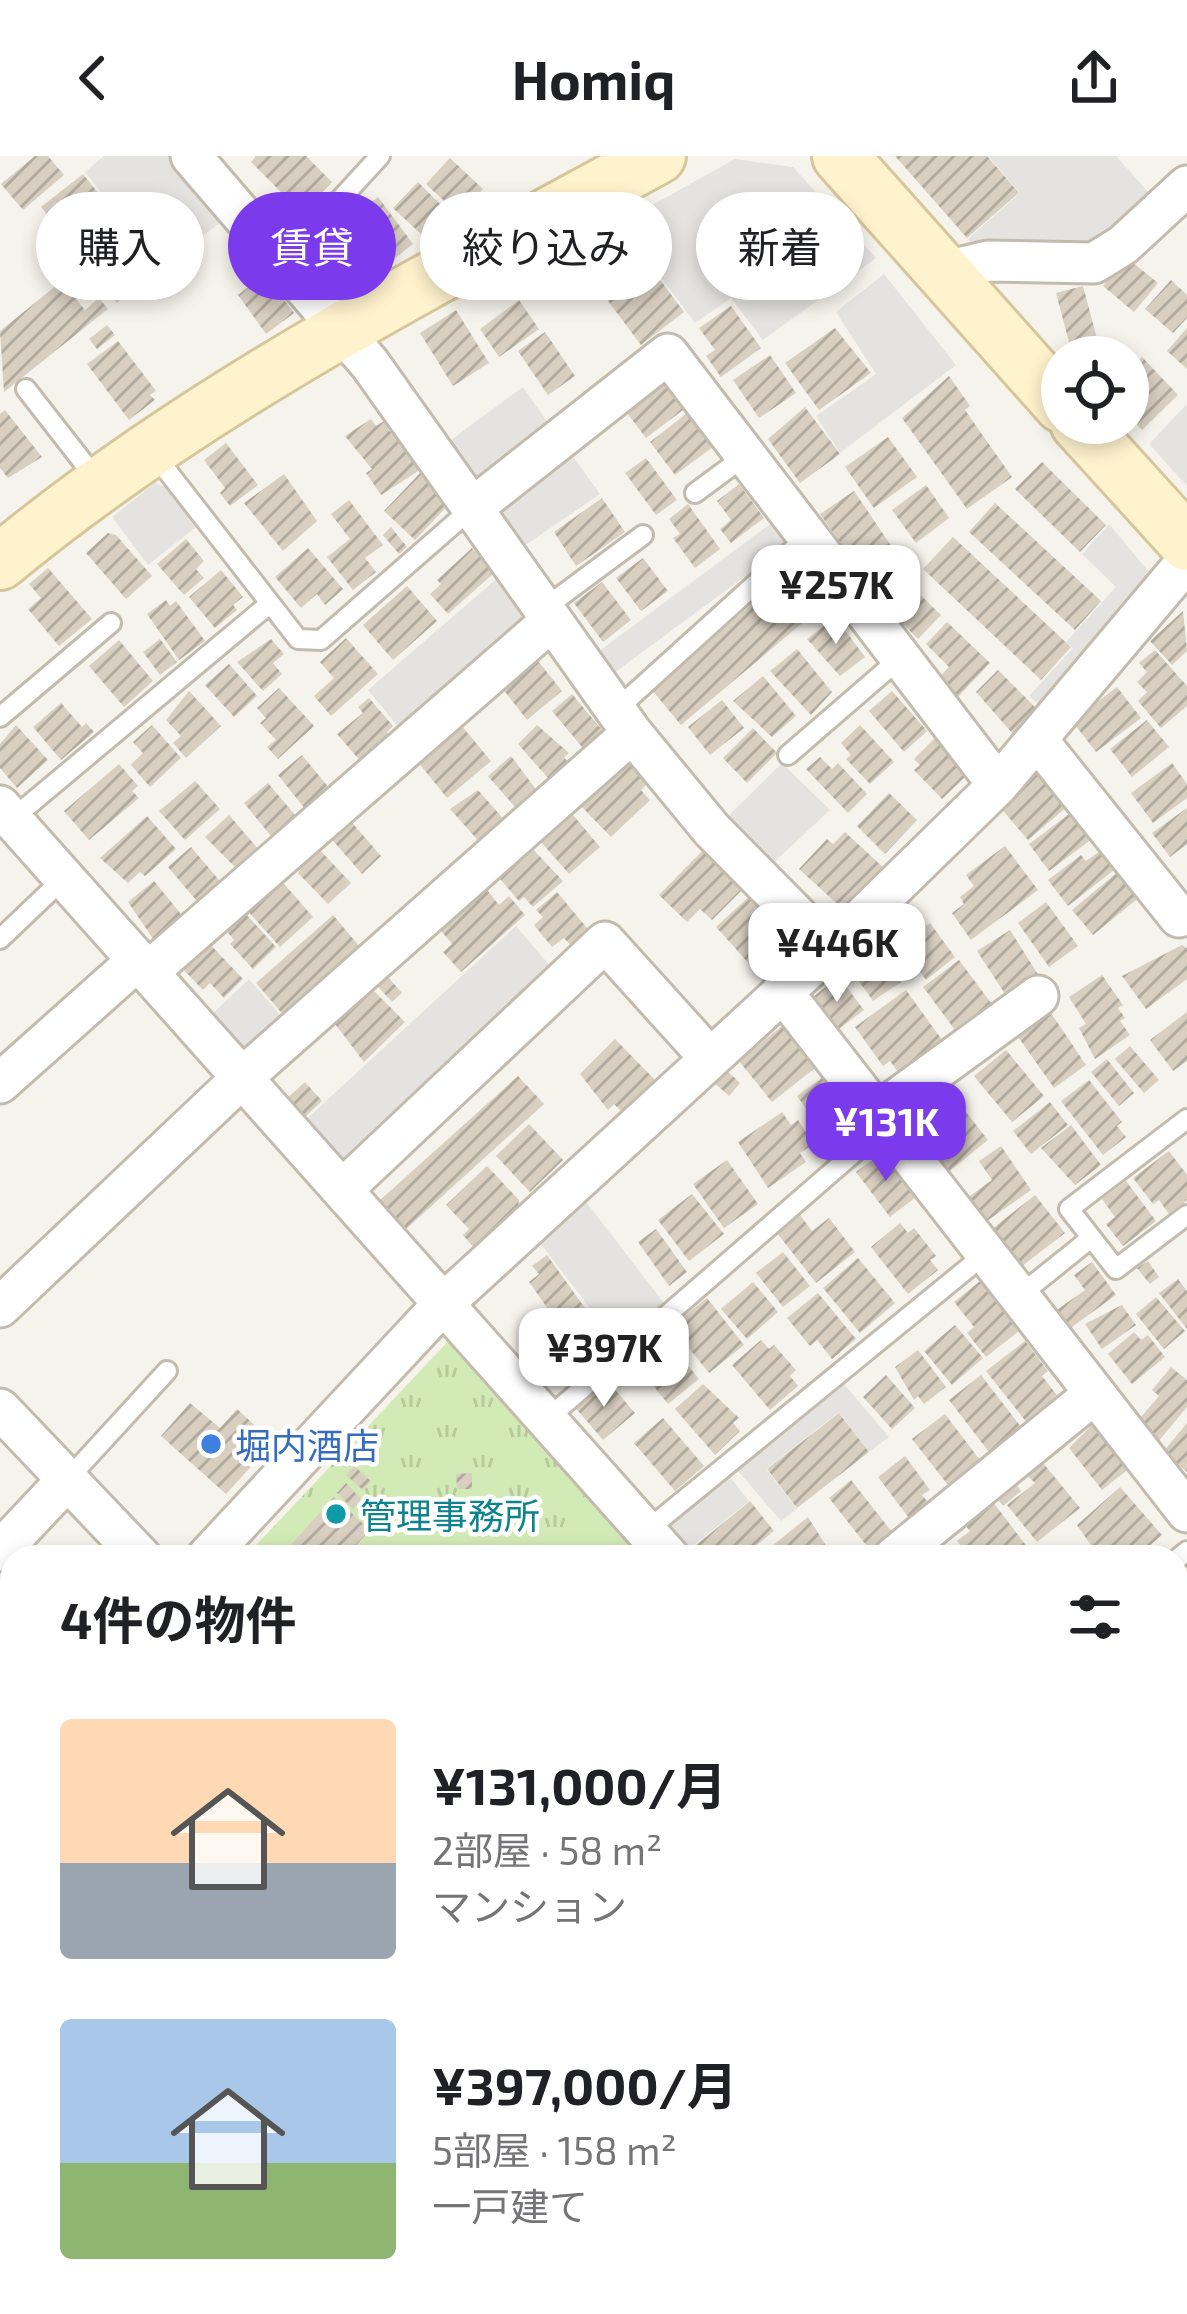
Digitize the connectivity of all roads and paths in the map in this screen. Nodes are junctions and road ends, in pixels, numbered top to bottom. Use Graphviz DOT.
graph roads {
  1 [pos="191,156"];
  2 [pos="380,156"];
  3 [pos="658,156"];
  4 [pos="840,156"];
  5 [pos="1187,186"];
  6 [pos="347,192"];
  7 [pos="228,200"];
  8 [pos="942,272"];
  9 [pos="313,300"];
  10 [pos="340,331"];
  11 [pos="1041,382"];
  12 [pos="26,389"];
  13 [pos="1097,444"];
  14 [pos="151,449"];
  15 [pos="745,457"];
  16 [pos="101,485"];
  17 [pos="695,493"];
  18 [pos="471,508"];
  19 [pos="643,535"];
  20 [pos="806,538"];
  21 [pos="1187,543"];
  22 [pos="1187,561"];
  23 [pos="0,562"];
  24 [pos="268,605"];
  25 [pos="546,616"];
  26 [pos="111,623"];
  27 [pos="898,660"];
  28 [pos="0,717"];
  29 [pos="624,722"];
  30 [pos="1039,742"];
  31 [pos="788,755"];
  32 [pos="998,785"];
  33 [pos="6,813"];
  34 [pos="64,878"];
  35 [pos="1179,917"];
  36 [pos="0,939"];
  37 [pos="830,949"];
  38 [pos="143,966"];
  39 [pos="782,991"];
  40 [pos="1038,996"];
  41 [pos="710,1057"];
  42 [pos="243,1078"];
  43 [pos="0,1083"];
  44 [pos="882,1119"];
  45 [pos="1187,1119"];
  46 [pos="343,1189"];
  47 [pos="1187,1215"];
  48 [pos="1091,1238"];
  49 [pos="984,1256"];
  50 [pos="5,1293"];
  51 [pos="1019,1296"];
  52 [pos="444,1303"];
  53 [pos="167,1371"];
  54 [pos="1093,1395"];
  55 [pos="0,1409"];
  56 [pos="547,1419"];
  57 [pos="66,1481"];
  58 [pos="1187,1512"];
  59 [pos="658,1544"];
  60 [pos="6,1545"];
  61 [pos="129,1545"];
  62 [pos="218,1545"];
  63 [pos="909,1545"];
  1 -- 7 [label="street"];
  2 -- 6 [label="lane"];
  3 -- 10 [label="street"];
  4 -- 8 [label="street"];
  5 -- 8 [label="street"];
  8 -- 11 [label="street"];
  9 -- 10 [label="street"];
  10 -- 14 [label="street"];
  10 -- 18 [label="street"];
  12 -- 16 [label="lane"];
  13 -- 21 [label="street"];
  14 -- 16 [label="street"];
  14 -- 24 [label="lane"];
  15 -- 17 [label="lane"];
  15 -- 18 [label="street"];
  15 -- 20 [label="street"];
  16 -- 23 [label="street"];
  18 -- 24 [label="lane"];
  18 -- 25 [label="street"];
  19 -- 25 [label="lane"];
  20 -- 27 [label="street"];
  20 -- 29 [label="lane"];
  22 -- 30 [label="street"];
  24 -- 33 [label="lane"];
  25 -- 29 [label="street"];
  25 -- 38 [label="street"];
  26 -- 28 [label="lane"];
  27 -- 31 [label="lane"];
  27 -- 32 [label="street"];
  29 -- 37 [label="street"];
  29 -- 42 [label="street"];
  30 -- 32 [label="street"];
  30 -- 35 [label="street"];
  32 -- 37 [label="street"];
  33 -- 34 [label="street"];
  34 -- 36 [label="lane"];
  34 -- 38 [label="street"];
  37 -- 39 [label="street"];
  38 -- 42 [label="street"];
  38 -- 43 [label="street"];
  39 -- 41 [label="street"];
  39 -- 44 [label="street"];
  40 -- 44 [label="street"];
  41 -- 46 [label="street"];
  41 -- 52 [label="street"];
  42 -- 46 [label="street"];
  42 -- 50 [label="street"];
  44 -- 49 [label="street"];
  44 -- 56 [label="lane"];
  45 -- 48 [label="lane"];
  46 -- 52 [label="street"];
  47 -- 48 [label="lane"];
  48 -- 51 [label="lane"];
  49 -- 51 [label="street"];
  49 -- 59 [label="lane"];
  51 -- 54 [label="street"];
  52 -- 56 [label="street"];
  52 -- 62 [label="street"];
  53 -- 57 [label="lane"];
  54 -- 58 [label="street"];
  54 -- 63 [label="street"];
  55 -- 57 [label="street"];
  56 -- 59 [label="street"];
  57 -- 60 [label="street"];
  57 -- 61 [label="street"];
}
